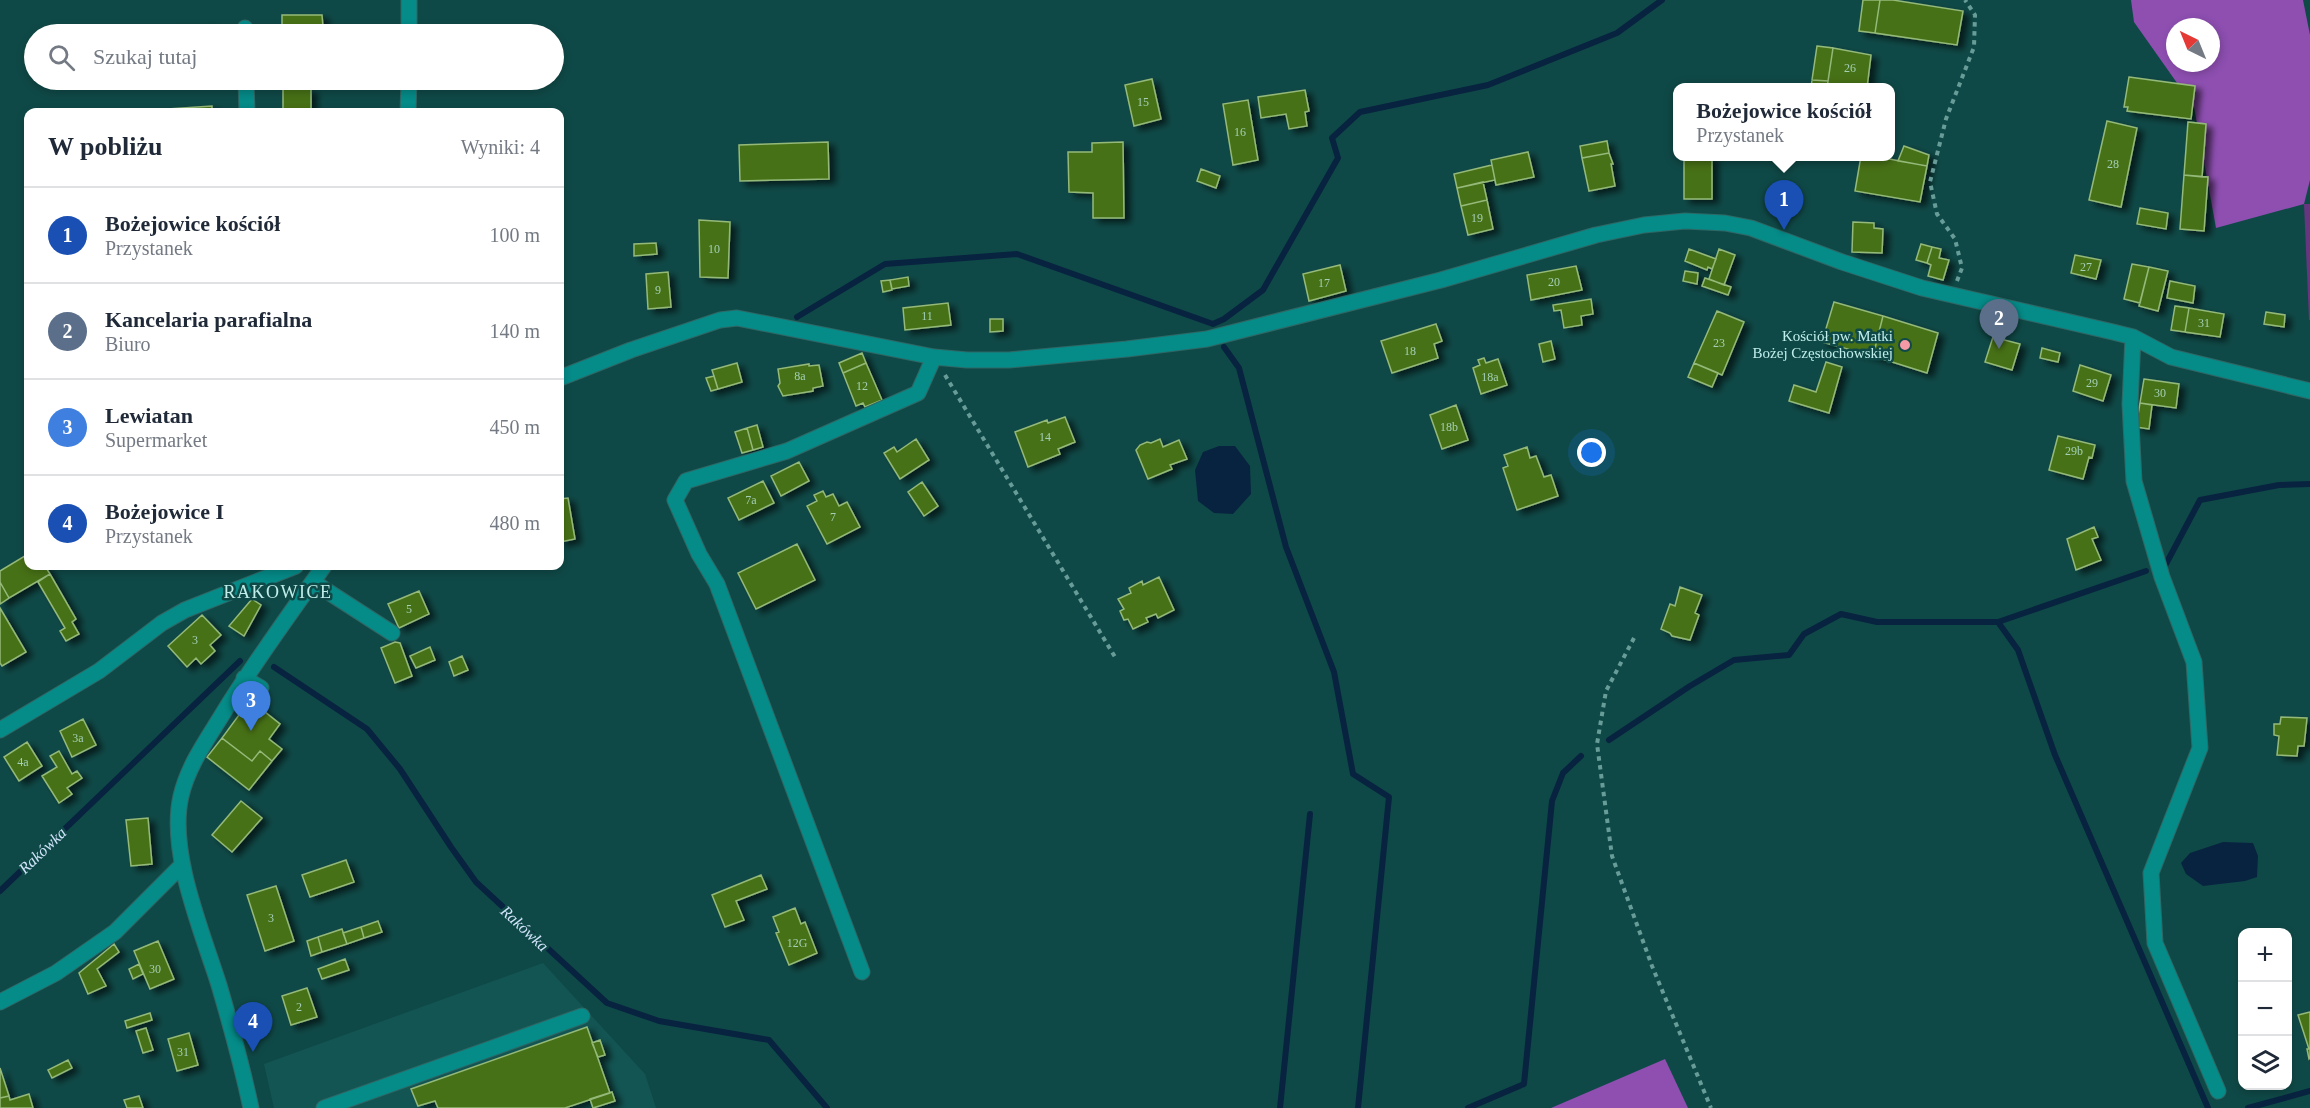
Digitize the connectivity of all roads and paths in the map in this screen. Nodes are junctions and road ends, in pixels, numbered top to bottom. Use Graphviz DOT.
graph roads {
  1 [pos="410,0"];
  2 [pos="1965,0"];
  3 [pos="409,24"];
  4 [pos="246,90"];
  5 [pos="409,90"];
  6 [pos="246,108"];
  7 [pos="408,108"];
  8 [pos="1950,295"];
  9 [pos="2133,337"];
  10 [pos="933,357"];
  11 [pos="564,376"];
  12 [pos="2310,391"];
  13 [pos="286,570"];
  14 [pos="321,570"];
  15 [pos="313,582"];
  16 [pos="392,633"];
  17 [pos="1634,638"];
  18 [pos="1115,657"];
  19 [pos="244,678"];
  20 [pos="261,688"];
  21 [pos="0,730"];
  22 [pos="182,866"];
  23 [pos="862,972"];
  24 [pos="0,1002"];
  25 [pos="582,1016"];
  26 [pos="2218,1091"];
  27 [pos="251,1108"];
  28 [pos="324,1108"];
  29 [pos="1711,1108"];
  1 -- 3 [label="street"];
  2 -- 8 [label="path"];
  4 -- 6 [label="street"];
  5 -- 7 [label="street"];
  8 -- 9 [label="street"];
  8 -- 10 [label="street"];
  9 -- 12 [label="street"];
  9 -- 26 [label="street"];
  10 -- 11 [label="street"];
  10 -- 18 [label="path"];
  10 -- 23 [label="street"];
  13 -- 21 [label="street"];
  14 -- 15 [label="street"];
  15 -- 16 [label="street"];
  15 -- 19 [label="street"];
  17 -- 29 [label="path"];
  19 -- 20 [label="street"];
  19 -- 22 [label="street"];
  22 -- 24 [label="street"];
  22 -- 27 [label="street"];
  25 -- 28 [label="street"];
}
